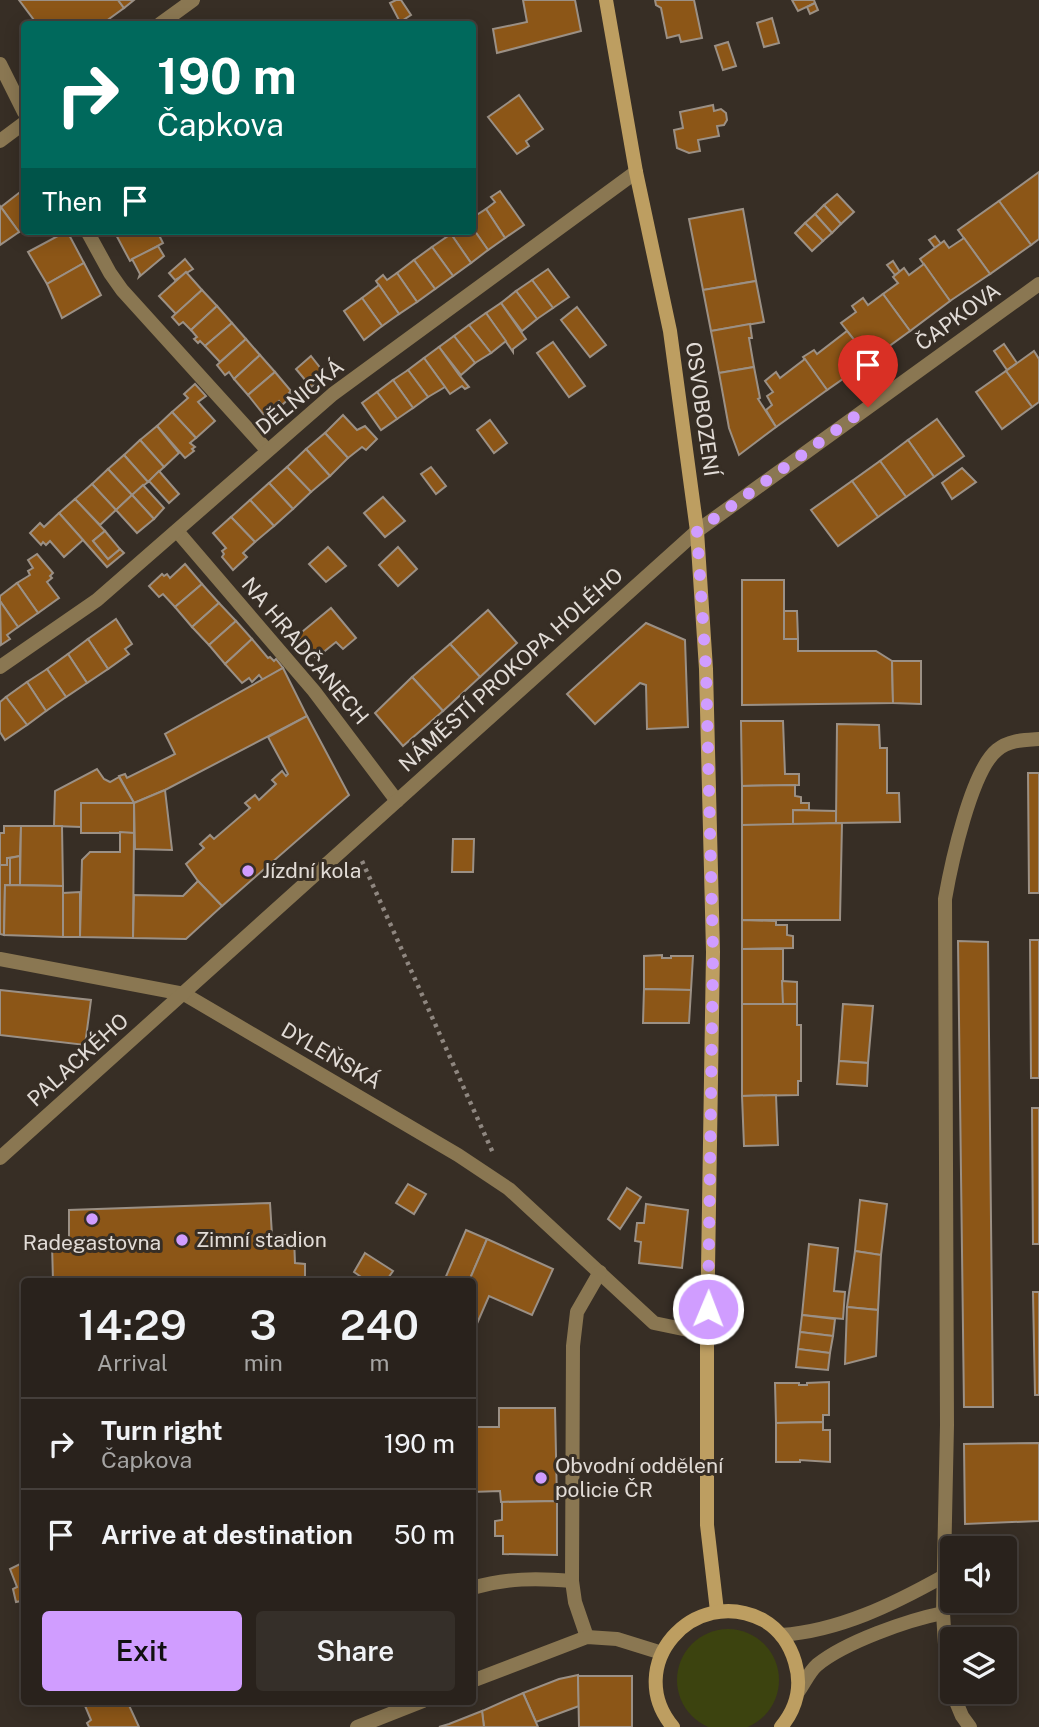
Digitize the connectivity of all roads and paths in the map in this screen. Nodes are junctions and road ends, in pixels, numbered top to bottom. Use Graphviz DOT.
graph roads {
  1 [pos="193,0"];
  2 [pos="606,0"];
  3 [pos="164,21"];
  4 [pos="0,64"];
  5 [pos="21,106"];
  6 [pos="21,125"];
  7 [pos="0,141"];
  8 [pos="636,172"];
  9 [pos="89,235"];
  10 [pos="1039,284"];
  11 [pos="267,450"];
  12 [pos="177,531"];
  13 [pos="697,531"];
  14 [pos="0,667"];
  15 [pos="1039,738"];
  16 [pos="397,801"];
  17 [pos="353,841"];
  18 [pos="0,959"];
  19 [pos="184,994"];
  20 [pos="0,1158"];
  21 [pos="509,1189"];
  22 [pos="600,1272"];
  23 [pos="707,1334"];
  24 [pos="945,1536"];
  25 [pos="940,1578"];
  26 [pos="572,1581"];
  27 [pos="476,1587"];
  28 [pos="717,1611"];
  29 [pos="943,1613"];
  30 [pos="781,1635"];
  31 [pos="587,1637"];
  32 [pos="662,1653"];
  33 [pos="476,1679"];
  34 [pos="798,1692"];
  35 [pos="413,1705"];
  36 [pos="358,1727"];
  37 [pos="673,1727"];
  38 [pos="782,1727"];
  39 [pos="970,1727"];
  1 -- 3 [label="street"];
  2 -- 8 [label="street, OSVOBOZENÍ"];
  4 -- 5 [label="street"];
  6 -- 7 [label="street"];
  8 -- 11 [label="street, DĚLNICKÁ"];
  8 -- 13 [label="street, OSVOBOZENÍ"];
  9 -- 11 [label="street"];
  10 -- 13 [label="street, ČAPKOVA"];
  11 -- 12 [label="street, DĚLNICKÁ"];
  12 -- 14 [label="street, DĚLNICKÁ"];
  12 -- 16 [label="street, NA HRADČANECH"];
  13 -- 16 [label="street, NÁMĚSTÍ PROKOPA HOLÉHO"];
  13 -- 23 [label="street, OSVOBOZENÍ"];
  15 -- 24 [label="street"];
  16 -- 17 [label="street, NÁMĚSTÍ PROKOPA HOLÉHO"];
  17 -- 19 [label="street, NÁMĚSTÍ PROKOPA HOLÉHO"];
  17 -- 21 [label="path"];
  18 -- 19 [label="street, DYLEŇSKÁ"];
  19 -- 20 [label="street, PALACKÉHO"];
  19 -- 21 [label="street, DYLEŇSKÁ"];
  21 -- 22 [label="street, DYLEŇSKÁ"];
  22 -- 23 [label="street, DYLEŇSKÁ"];
  22 -- 26 [label="street"];
  23 -- 28 [label="street, OSVOBOZENÍ"];
  25 -- 30 [label="street"];
  26 -- 27 [label="street"];
  26 -- 31 [label="street"];
  28 -- 30 [label="street"];
  28 -- 32 [label="street"];
  29 -- 34 [label="street"];
  29 -- 39 [label="street"];
  30 -- 34 [label="street"];
  31 -- 32 [label="street"];
  31 -- 33 [label="street"];
  32 -- 37 [label="street"];
  34 -- 38 [label="street"];
  35 -- 36 [label="street"];
}
